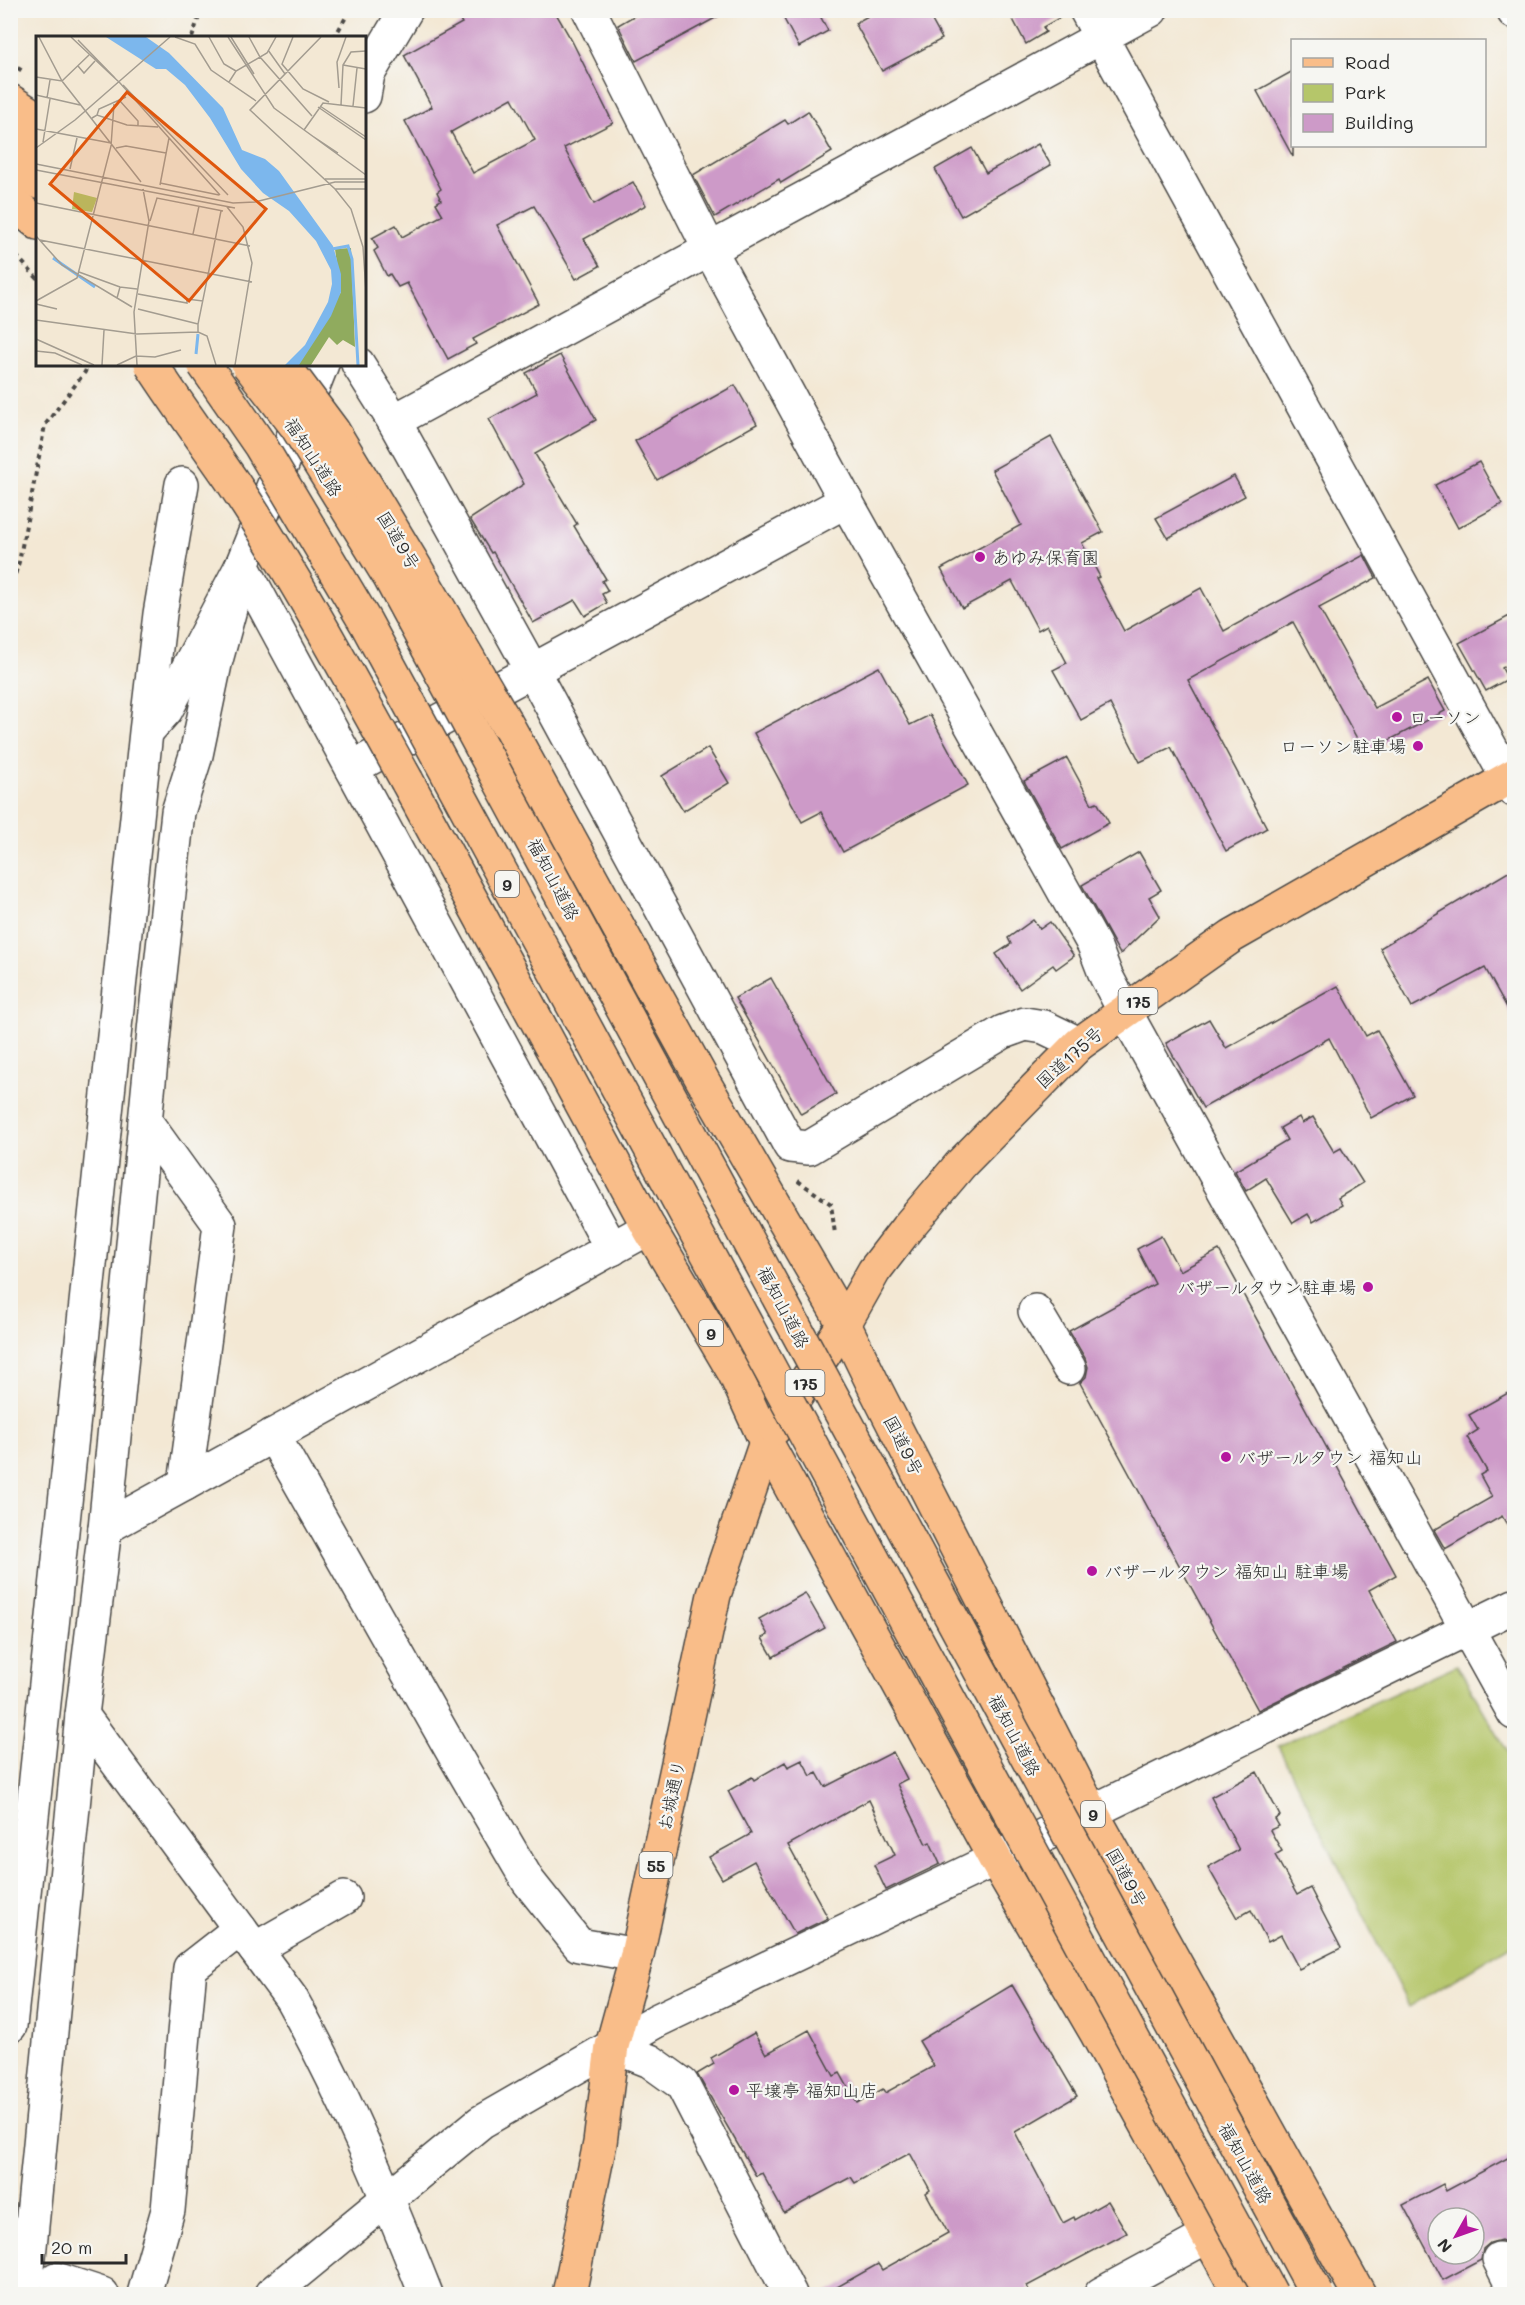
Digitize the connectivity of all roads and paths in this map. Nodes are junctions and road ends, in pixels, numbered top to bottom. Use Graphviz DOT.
graph roads {
  1 [pos="201,10"];
  2 [pos="350,10"];
  3 [pos="406,10"];
  4 [pos="589,10"];
  5 [pos="1151,10"];
  6 [pos="1093,24"];
  7 [pos="193,36"];
  8 [pos="335,36"];
  9 [pos="366,85"];
  10 [pos="10,101"];
  11 [pos="36,118"];
  12 [pos="10,129"];
  13 [pos="36,148"];
  14 [pos="10,161"];
  15 [pos="36,180"];
  16 [pos="10,201"];
  17 [pos="36,221"];
  18 [pos="10,249"];
  19 [pos="710,250"];
  20 [pos="36,277"];
  21 [pos="87,366"];
  22 [pos="152,366"];
  23 [pos="205,366"];
  24 [pos="250,366"];
  25 [pos="284,366"];
  26 [pos="321,366"];
  27 [pos="359,366"];
  28 [pos="394,421"];
  29 [pos="182,484"];
  30 [pos="846,501"];
  31 [pos="242,565"];
  32 [pos="10,591"];
  33 [pos="532,670"];
  34 [pos="146,732"];
  35 [pos="352,768"];
  36 [pos="1512,781"];
  37 [pos="1124,1010"];
  38 [pos="1079,1044"];
  39 [pos="145,1121"];
  40 [pos="649,1228"];
  41 [pos="612,1248"];
  42 [pos="1035,1311"];
  43 [pos="844,1324"];
  44 [pos="1069,1368"];
  45 [pos="273,1435"];
  46 [pos="766,1442"];
  47 [pos="185,1484"];
  48 [pos="105,1528"];
  49 [pos="1515,1606"];
  50 [pos="1469,1628"];
  51 [pos="1515,1713"];
  52 [pos="82,1715"];
  53 [pos="1092,1813"];
  54 [pos="995,1859"];
  55 [pos="344,1898"];
  56 [pos="248,1939"];
  57 [pos="637,1955"];
  58 [pos="10,2026"];
  59 [pos="612,2046"];
  60 [pos="389,2200"];
  61 [pos="1208,2236"];
  62 [pos="1498,2259"];
  63 [pos="56,2279"];
  64 [pos="1515,2289"];
  65 [pos="23,2295"];
  66 [pos="102,2295"];
  67 [pos="144,2295"];
  68 [pos="271,2295"];
  69 [pos="426,2295"];
  70 [pos="569,2295"];
  71 [pos="790,2295"];
  72 [pos="1101,2295"];
  73 [pos="1240,2295"];
  74 [pos="1271,2295"];
  75 [pos="1317,2295"];
  76 [pos="1359,2295"];
  1 -- 7 [label="path"];
  2 -- 8 [label="path"];
  3 -- 9 [label="street"];
  4 -- 19 [label="street"];
  5 -- 6 [label="street"];
  6 -- 19 [label="street"];
  6 -- 36 [label="street"];
  10 -- 11 [label="main road"];
  12 -- 13 [label="main road"];
  14 -- 15 [label="main road"];
  16 -- 17 [label="main road"];
  18 -- 20 [label="path"];
  19 -- 28 [label="street"];
  19 -- 30 [label="street"];
  21 -- 32 [label="path"];
  22 -- 40 [label="main road, 9, bridge"];
  23 -- 74 [label="main road, 9, bridge"];
  24 -- 75 [label="main road, 福知山道路 / 9, bridge"];
  25 -- 43 [label="main road, 国道9号 / 9, bridge"];
  26 -- 31 [label="street"];
  27 -- 28 [label="street"];
  28 -- 33 [label="street"];
  29 -- 34 [label="street"];
  30 -- 33 [label="street"];
  30 -- 37 [label="street"];
  31 -- 34 [label="street"];
  31 -- 35 [label="street"];
  31 -- 39 [label="street"];
  33 -- 35 [label="street"];
  33 -- 38 [label="street"];
  34 -- 58 [label="street"];
  35 -- 41 [label="street"];
  36 -- 37 [label="main road, 国道175号 / 175"];
  37 -- 38 [label="main road, 国道175号 / 175"];
  37 -- 50 [label="street"];
  38 -- 43 [label="main road, 国道175号 / 175"];
  39 -- 47 [label="street"];
  39 -- 48 [label="street"];
  40 -- 41 [label="street"];
  40 -- 46 [label="main road, 9"];
  41 -- 45 [label="street"];
  42 -- 44 [label="street"];
  43 -- 46 [label="main road, 国道175号 / 175"];
  43 -- 53 [label="main road, 国道9号 / 9"];
  45 -- 47 [label="street"];
  45 -- 57 [label="street"];
  46 -- 54 [label="main road, 9"];
  46 -- 57 [label="main road, お城通り / 55"];
  47 -- 48 [label="street"];
  48 -- 52 [label="street"];
  49 -- 50 [label="street"];
  50 -- 51 [label="street"];
  50 -- 53 [label="street"];
  52 -- 56 [label="street"];
  52 -- 65 [label="street"];
  53 -- 54 [label="street"];
  53 -- 76 [label="main road, 国道9号 / 9"];
  54 -- 59 [label="street"];
  54 -- 61 [label="main road, 9"];
  55 -- 56 [label="street"];
  56 -- 60 [label="street"];
  56 -- 67 [label="street"];
  57 -- 59 [label="main road, お城通り / 55"];
  59 -- 60 [label="street"];
  59 -- 70 [label="main road, お城通り / 55"];
  59 -- 71 [label="street"];
  60 -- 68 [label="street"];
  60 -- 69 [label="street"];
  61 -- 72 [label="street"];
  61 -- 73 [label="main road, 9"];
  62 -- 64 [label="street"];
  63 -- 66 [label="street"];
}
